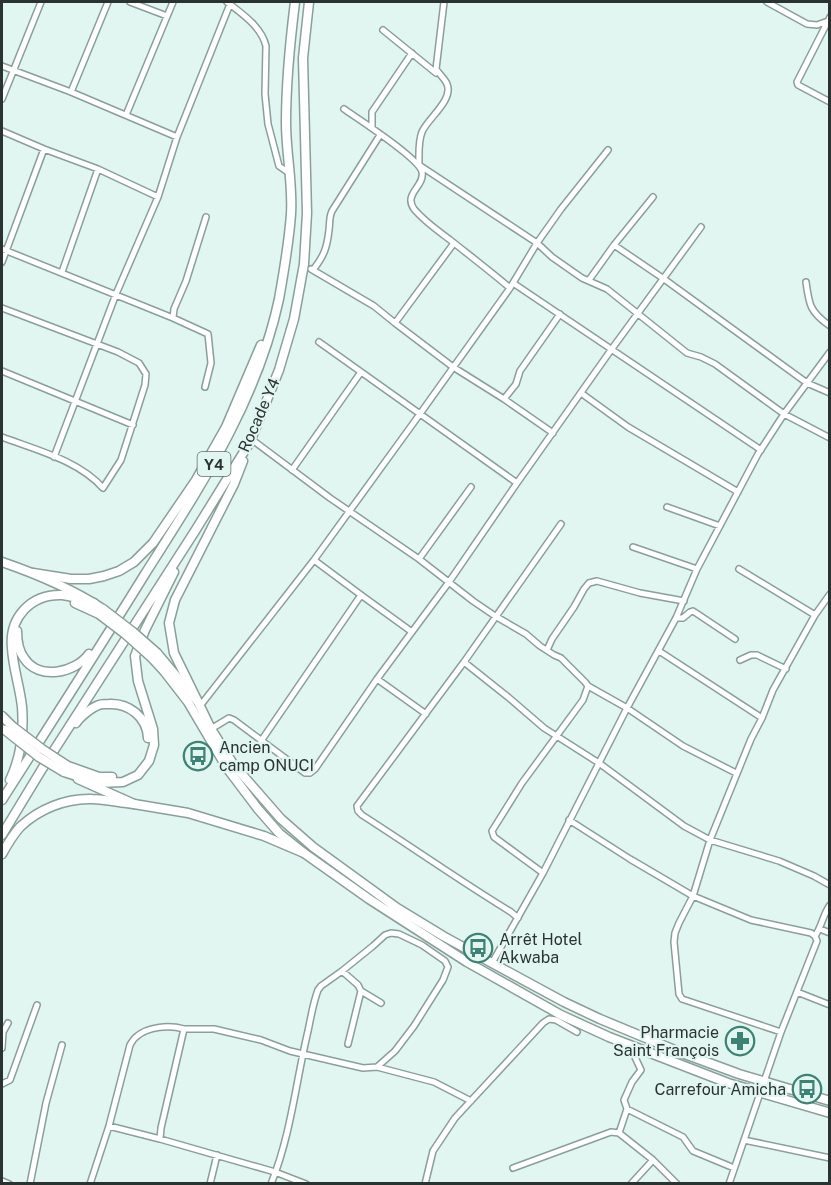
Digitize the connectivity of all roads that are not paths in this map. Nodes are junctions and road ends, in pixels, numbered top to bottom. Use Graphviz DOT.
graph roads {
  1 [pos="41,2"];
  2 [pos="108,2"];
  3 [pos="130,2"];
  4 [pos="173,2"];
  5 [pos="295,2"];
  6 [pos="309,2"];
  7 [pos="444,2"];
  8 [pos="767,2"];
  9 [pos="229,3"];
  10 [pos="167,16"];
  11 [pos="829,19"];
  12 [pos="383,30"];
  13 [pos="412,53"];
  14 [pos="2,66"];
  15 [pos="13,70"];
  16 [pos="442,78"];
  17 [pos="71,92"];
  18 [pos="2,99"];
  19 [pos="830,102"];
  20 [pos="344,109"];
  21 [pos="126,115"];
  22 [pos="372,129"];
  23 [pos="2,131"];
  24 [pos="380,135"];
  25 [pos="177,136"];
  26 [pos="44,149"];
  27 [pos="608,150"];
  28 [pos="419,165"];
  29 [pos="98,169"];
  30 [pos="289,173"];
  31 [pos="158,197"];
  32 [pos="653,197"];
  33 [pos="206,217"];
  34 [pos="701,227"];
  35 [pos="454,243"];
  36 [pos="537,243"];
  37 [pos="614,245"];
  38 [pos="4,250"];
  39 [pos="2,262"];
  40 [pos="304,264"];
  41 [pos="313,270"];
  42 [pos="62,272"];
  43 [pos="664,279"];
  44 [pos="589,280"];
  45 [pos="806,282"];
  46 [pos="512,285"];
  47 [pos="116,294"];
  48 [pos="278,300"];
  49 [pos="2,308"];
  50 [pos="560,314"];
  51 [pos="638,314"];
  52 [pos="173,318"];
  53 [pos="395,323"];
  54 [pos="830,326"];
  55 [pos="319,342"];
  56 [pos="96,344"];
  57 [pos="611,350"];
  58 [pos="830,352"];
  59 [pos="453,367"];
  60 [pos="2,371"];
  61 [pos="361,372"];
  62 [pos="807,383"];
  63 [pos="205,387"];
  64 [pos="581,393"];
  65 [pos="830,393"];
  66 [pos="504,399"];
  67 [pos="76,401"];
  68 [pos="784,414"];
  69 [pos="420,415"];
  70 [pos="133,425"];
  71 [pos="553,433"];
  72 [pos="2,437"];
  73 [pos="830,438"];
  74 [pos="250,441"];
  75 [pos="761,450"];
  76 [pos="54,457"];
  77 [pos="292,470"];
  78 [pos="517,483"];
  79 [pos="471,487"];
  80 [pos="738,492"];
  81 [pos="667,507"];
  82 [pos="349,512"];
  83 [pos="561,524"];
  84 [pos="720,526"];
  85 [pos="195,531"];
  86 [pos="633,547"];
  87 [pos="419,559"];
  88 [pos="314,560"];
  89 [pos="2,562"];
  90 [pos="697,569"];
  91 [pos="739,569"];
  92 [pos="33,573"];
  93 [pos="449,582"];
  94 [pos="830,594"];
  95 [pos="361,596"];
  96 [pos="684,601"];
  97 [pos="94,603"];
  98 [pos="101,612"];
  99 [pos="120,614"];
  100 [pos="815,615"];
  101 [pos="495,616"];
  102 [pos="676,618"];
  103 [pos="412,632"];
  104 [pos="735,639"];
  105 [pos="547,650"];
  106 [pos="659,651"];
  107 [pos="155,655"];
  108 [pos="740,660"];
  109 [pos="464,662"];
  110 [pos="786,669"];
  111 [pos="377,679"];
  112 [pos="588,686"];
  113 [pos="199,704"];
  114 [pos="627,708"];
  115 [pos="426,714"];
  116 [pos="2,716"];
  117 [pos="762,718"];
  118 [pos="6,728"];
  119 [pos="212,729"];
  120 [pos="556,736"];
  121 [pos="261,741"];
  122 [pos="598,764"];
  123 [pos="42,769"];
  124 [pos="66,769"];
  125 [pos="736,773"];
  126 [pos="2,798"];
  127 [pos="134,804"];
  128 [pos="569,820"];
  129 [pos="2,835"];
  130 [pos="710,840"];
  131 [pos="304,853"];
  132 [pos="2,854"];
  133 [pos="543,873"];
  134 [pos="830,885"];
  135 [pos="693,896"];
  136 [pos="830,905"];
  137 [pos="518,918"];
  138 [pos="820,930"];
  139 [pos="830,933"];
  140 [pos="815,936"];
  141 [pos="492,963"];
  142 [pos="342,971"];
  143 [pos="361,991"];
  144 [pos="797,992"];
  145 [pos="381,1003"];
  146 [pos="37,1005"];
  147 [pos="830,1005"];
  148 [pos="8,1023"];
  149 [pos="184,1029"];
  150 [pos="577,1032"];
  151 [pos="781,1032"];
  152 [pos="348,1044"];
  153 [pos="62,1045"];
  154 [pos="634,1047"];
  155 [pos="2,1048"];
  156 [pos="302,1054"];
  157 [pos="377,1067"];
  158 [pos="764,1082"];
  159 [pos="2,1084"];
  160 [pos="760,1093"];
  161 [pos="471,1101"];
  162 [pos="830,1101"];
  163 [pos="627,1109"];
  164 [pos="830,1113"];
  165 [pos="109,1126"];
  166 [pos="619,1133"];
  167 [pos="160,1139"];
  168 [pos="744,1140"];
  169 [pos="217,1155"];
  170 [pos="830,1158"];
  171 [pos="653,1160"];
  172 [pos="513,1168"];
  173 [pos="735,1168"];
  174 [pos="275,1172"];
  175 [pos="2,1181"];
  176 [pos="9,1184"];
  177 [pos="30,1184"];
  178 [pos="90,1184"];
  179 [pos="210,1184"];
  180 [pos="271,1184"];
  181 [pos="306,1184"];
  182 [pos="425,1184"];
  183 [pos="631,1184"];
  184 [pos="677,1184"];
  185 [pos="729,1184"];
  1 -- 15 [label="street"];
  2 -- 17 [label="street"];
  3 -- 10 [label="street"];
  4 -- 10 [label="street"];
  5 -- 30 [label="main road, Rocade Y4 / Y4"];
  6 -- 40 [label="main road, Rocade Y4 / Y4"];
  7 -- 16 [label="street"];
  8 -- 11 [label="street"];
  9 -- 25 [label="street"];
  9 -- 30 [label="street"];
  10 -- 21 [label="street"];
  11 -- 19 [label="street"];
  12 -- 13 [label="street"];
  13 -- 16 [label="street"];
  13 -- 22 [label="street"];
  14 -- 15 [label="street"];
  15 -- 17 [label="street"];
  15 -- 18 [label="street"];
  16 -- 28 [label="street"];
  17 -- 21 [label="street"];
  20 -- 22 [label="street"];
  21 -- 25 [label="street"];
  22 -- 24 [label="street"];
  23 -- 26 [label="street"];
  24 -- 28 [label="street"];
  24 -- 41 [label="street"];
  25 -- 31 [label="street"];
  26 -- 29 [label="street"];
  26 -- 38 [label="street"];
  27 -- 36 [label="street"];
  28 -- 35 [label="street"];
  28 -- 36 [label="street"];
  29 -- 31 [label="street"];
  29 -- 42 [label="street"];
  30 -- 48 [label="main road, Rocade Y4 / Y4"];
  31 -- 47 [label="street"];
  32 -- 37 [label="street"];
  33 -- 52 [label="street"];
  34 -- 43 [label="street"];
  35 -- 46 [label="street"];
  35 -- 53 [label="street"];
  36 -- 44 [label="street"];
  36 -- 46 [label="street"];
  37 -- 43 [label="street"];
  37 -- 44 [label="street"];
  38 -- 39 [label="street"];
  38 -- 42 [label="street"];
  40 -- 41 [label="street"];
  40 -- 74 [label="main road, Rocade Y4 / Y4"];
  41 -- 53 [label="street"];
  42 -- 47 [label="street"];
  43 -- 51 [label="street"];
  43 -- 62 [label="street"];
  44 -- 51 [label="street"];
  45 -- 54 [label="street"];
  46 -- 50 [label="street"];
  46 -- 59 [label="street"];
  47 -- 52 [label="street"];
  47 -- 56 [label="street"];
  48 -- 92 [label="main road"];
  48 -- 99 [label="main road, Rocade Y4 / Y4"];
  49 -- 56 [label="street"];
  50 -- 57 [label="street"];
  50 -- 66 [label="street"];
  51 -- 57 [label="street"];
  51 -- 68 [label="street"];
  52 -- 63 [label="street"];
  53 -- 59 [label="street"];
  55 -- 61 [label="street"];
  56 -- 67 [label="street"];
  56 -- 70 [label="street"];
  57 -- 64 [label="street"];
  57 -- 75 [label="street"];
  58 -- 62 [label="street"];
  59 -- 66 [label="street"];
  59 -- 69 [label="street"];
  60 -- 67 [label="street"];
  61 -- 69 [label="street"];
  61 -- 77 [label="street"];
  62 -- 65 [label="street"];
  62 -- 68 [label="street"];
  64 -- 71 [label="street"];
  64 -- 80 [label="street"];
  66 -- 71 [label="street"];
  67 -- 70 [label="street"];
  67 -- 76 [label="street"];
  68 -- 73 [label="street"];
  68 -- 75 [label="street"];
  69 -- 78 [label="street"];
  69 -- 82 [label="street"];
  70 -- 76 [label="street"];
  71 -- 78 [label="street"];
  72 -- 76 [label="street"];
  74 -- 77 [label="street"];
  74 -- 85 [label="main road, Rocade Y4 / Y4"];
  74 -- 113 [label="main road"];
  75 -- 80 [label="street"];
  77 -- 82 [label="street"];
  78 -- 93 [label="street"];
  79 -- 87 [label="street"];
  80 -- 84 [label="street"];
  81 -- 84 [label="street"];
  82 -- 87 [label="street"];
  82 -- 88 [label="street"];
  83 -- 101 [label="street"];
  84 -- 90 [label="street"];
  85 -- 123 [label="main road, Rocade Y4 / Y4"];
  85 -- 124 [label="main road"];
  86 -- 90 [label="street"];
  87 -- 93 [label="street"];
  88 -- 95 [label="street"];
  88 -- 113 [label="street"];
  89 -- 92 [label="main road"];
  90 -- 96 [label="street"];
  91 -- 100 [label="street"];
  92 -- 97 [label="main road"];
  93 -- 101 [label="street"];
  93 -- 103 [label="street"];
  94 -- 100 [label="street"];
  95 -- 103 [label="street"];
  95 -- 121 [label="street"];
  96 -- 102 [label="street"];
  96 -- 105 [label="street"];
  97 -- 98 [label="main road"];
  97 -- 126 [label="main road"];
  98 -- 99 [label="main road"];
  98 -- 107 [label="main road, bridge"];
  99 -- 126 [label="main road, Rocade Y4 / Y4"];
  100 -- 110 [label="street"];
  101 -- 105 [label="street"];
  101 -- 109 [label="street"];
  102 -- 104 [label="street"];
  102 -- 106 [label="street"];
  103 -- 111 [label="street"];
  105 -- 112 [label="street"];
  106 -- 114 [label="street"];
  106 -- 117 [label="street"];
  107 -- 113 [label="main road"];
  107 -- 131 [label="main road"];
  108 -- 110 [label="street"];
  109 -- 115 [label="street"];
  109 -- 120 [label="street"];
  110 -- 117 [label="street"];
  111 -- 115 [label="street"];
  111 -- 121 [label="street"];
  112 -- 114 [label="street"];
  112 -- 120 [label="street"];
  113 -- 119 [label="main road"];
  114 -- 122 [label="street"];
  114 -- 125 [label="street"];
  115 -- 137 [label="street"];
  116 -- 118 [label="main road"];
  117 -- 125 [label="street"];
  118 -- 124 [label="main road, bridge"];
  119 -- 121 [label="street"];
  119 -- 141 [label="main road"];
  120 -- 122 [label="street"];
  120 -- 133 [label="street"];
  122 -- 128 [label="street"];
  122 -- 130 [label="street"];
  123 -- 124 [label="main road"];
  123 -- 129 [label="main road, Rocade Y4 / Y4"];
  124 -- 127 [label="main road"];
  125 -- 130 [label="street"];
  127 -- 131 [label="main road"];
  127 -- 132 [label="main road"];
  128 -- 133 [label="street"];
  128 -- 135 [label="street"];
  130 -- 134 [label="street"];
  130 -- 135 [label="street"];
  131 -- 154 [label="main road"];
  133 -- 137 [label="street"];
  135 -- 140 [label="street"];
  135 -- 151 [label="street"];
  136 -- 138 [label="street"];
  137 -- 141 [label="street"];
  138 -- 139 [label="street"];
  138 -- 140 [label="street"];
  140 -- 144 [label="street"];
  141 -- 158 [label="main road"];
  142 -- 143 [label="street"];
  142 -- 156 [label="street"];
  142 -- 157 [label="street"];
  143 -- 145 [label="street"];
  143 -- 152 [label="street"];
  144 -- 147 [label="street"];
  144 -- 151 [label="street"];
  146 -- 159 [label="street"];
  148 -- 155 [label="street"];
  149 -- 156 [label="street"];
  149 -- 165 [label="street"];
  149 -- 167 [label="street"];
  150 -- 161 [label="street"];
  151 -- 158 [label="street"];
  153 -- 177 [label="street"];
  154 -- 160 [label="main road"];
  154 -- 163 [label="street"];
  156 -- 157 [label="street"];
  156 -- 174 [label="street"];
  157 -- 161 [label="street"];
  158 -- 160 [label="street"];
  158 -- 162 [label="main road"];
  160 -- 164 [label="main road"];
  160 -- 168 [label="street"];
  161 -- 182 [label="street"];
  163 -- 166 [label="street"];
  163 -- 173 [label="street"];
  165 -- 167 [label="street"];
  165 -- 178 [label="street"];
  166 -- 171 [label="street"];
  166 -- 172 [label="street"];
  167 -- 169 [label="street"];
  168 -- 170 [label="street"];
  168 -- 173 [label="street"];
  169 -- 174 [label="street"];
  169 -- 179 [label="street"];
  171 -- 183 [label="street"];
  171 -- 184 [label="street"];
  173 -- 185 [label="street"];
  174 -- 180 [label="street"];
  174 -- 181 [label="street"];
  175 -- 176 [label="street"];
}
